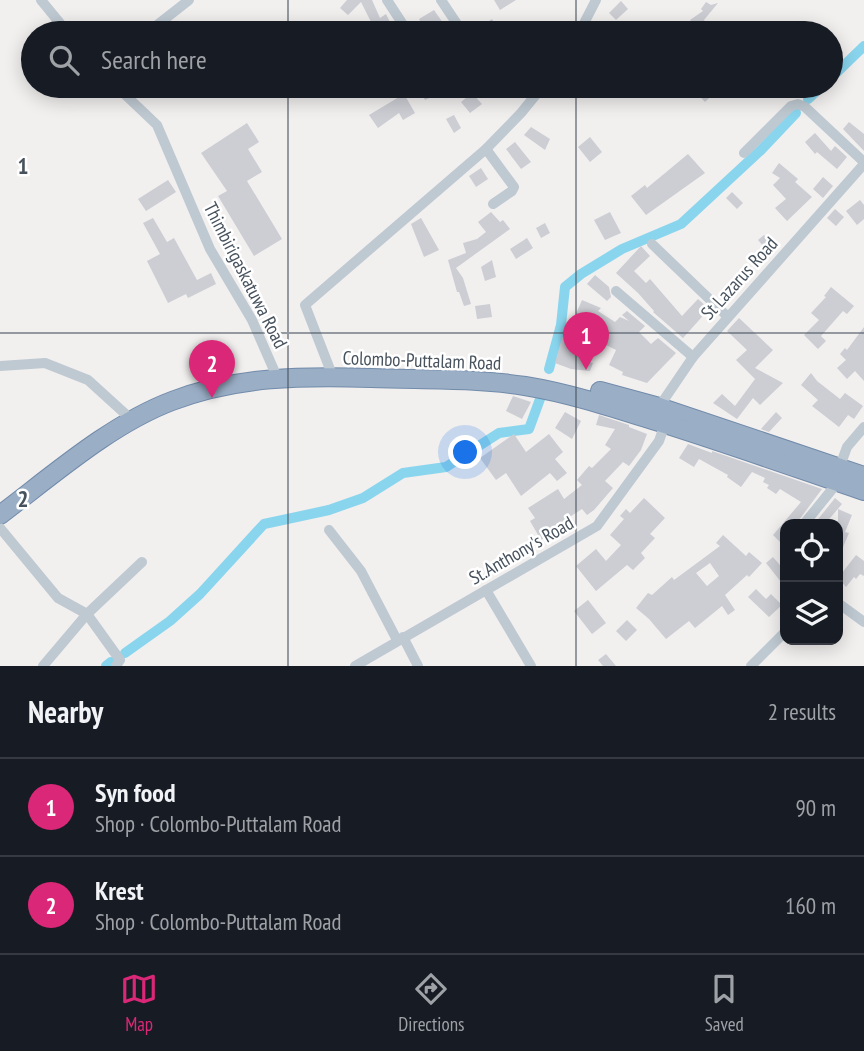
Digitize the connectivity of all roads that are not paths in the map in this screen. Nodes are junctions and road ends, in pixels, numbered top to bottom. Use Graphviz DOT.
graph roads {
  1 [pos="40,0"];
  2 [pos="189,0"];
  3 [pos="387,0"];
  4 [pos="441,0"];
  5 [pos="596,0"];
  6 [pos="58,21"];
  7 [pos="162,21"];
  8 [pos="401,21"];
  9 [pos="455,21"];
  10 [pos="585,21"];
  11 [pos="128,98"];
  12 [pos="533,98"];
  13 [pos="486,149"];
  14 [pos="744,153"];
  15 [pos="864,163"];
  16 [pos="493,204"];
  17 [pos="652,244"];
  18 [pos="616,291"];
  19 [pos="728,317"];
  20 [pos="693,357"];
  21 [pos="0,366"];
  22 [pos="275,372"];
  23 [pos="332,372"];
  24 [pos="662,415"];
  25 [pos="128,417"];
  26 [pos="864,427"];
  27 [pos="839,474"];
  28 [pos="864,476"];
  29 [pos="864,491"];
  30 [pos="0,504"];
  31 [pos="0,514"];
  32 [pos="808,519"];
  33 [pos="0,528"];
  34 [pos="329,530"];
  35 [pos="142,562"];
  36 [pos="486,590"];
  37 [pos="843,607"];
  38 [pos="87,614"];
  39 [pos="864,622"];
  40 [pos="780,637"];
  41 [pos="400,639"];
  42 [pos="43,666"];
  43 [pos="116,666"];
  44 [pos="355,666"];
  45 [pos="418,666"];
  46 [pos="531,666"];
  47 [pos="751,666"];
  1 -- 6 [label="street"];
  2 -- 7 [label="street"];
  3 -- 8 [label="street"];
  4 -- 9 [label="street"];
  5 -- 10 [label="street"];
  11 -- 22 [label="street, Thimbirigaskatuwa Road"];
  12 -- 13 [label="street"];
  13 -- 16 [label="street"];
  13 -- 23 [label="street"];
  14 -- 15 [label="street"];
  15 -- 19 [label="street, St Lazarus Road"];
  17 -- 19 [label="street"];
  18 -- 20 [label="street"];
  19 -- 20 [label="street, St Lazarus Road"];
  20 -- 24 [label="street, St Lazarus Road"];
  21 -- 25 [label="street"];
  22 -- 23 [label="highway, Colombo-Puttalam Road"];
  22 -- 25 [label="highway, Colombo-Puttalam Road"];
  23 -- 24 [label="highway, Colombo-Puttalam Road"];
  24 -- 27 [label="highway, Colombo-Puttalam Road"];
  24 -- 36 [label="street, St.Anthony's Road"];
  25 -- 30 [label="highway, Colombo-Puttalam Road"];
  25 -- 31 [label="highway, Colombo-Puttalam Road"];
  26 -- 27 [label="street"];
  27 -- 28 [label="highway, Colombo-Puttalam Road"];
  27 -- 29 [label="highway, Colombo-Puttalam Road"];
  27 -- 32 [label="street"];
  33 -- 38 [label="street"];
  34 -- 41 [label="street"];
  35 -- 38 [label="street"];
  36 -- 41 [label="street, St.Anthony's Road"];
  36 -- 46 [label="street"];
  37 -- 39 [label="street"];
  38 -- 42 [label="street"];
  38 -- 43 [label="street"];
  40 -- 47 [label="street"];
  41 -- 44 [label="street, St.Anthony's Road"];
  41 -- 45 [label="street"];
}
